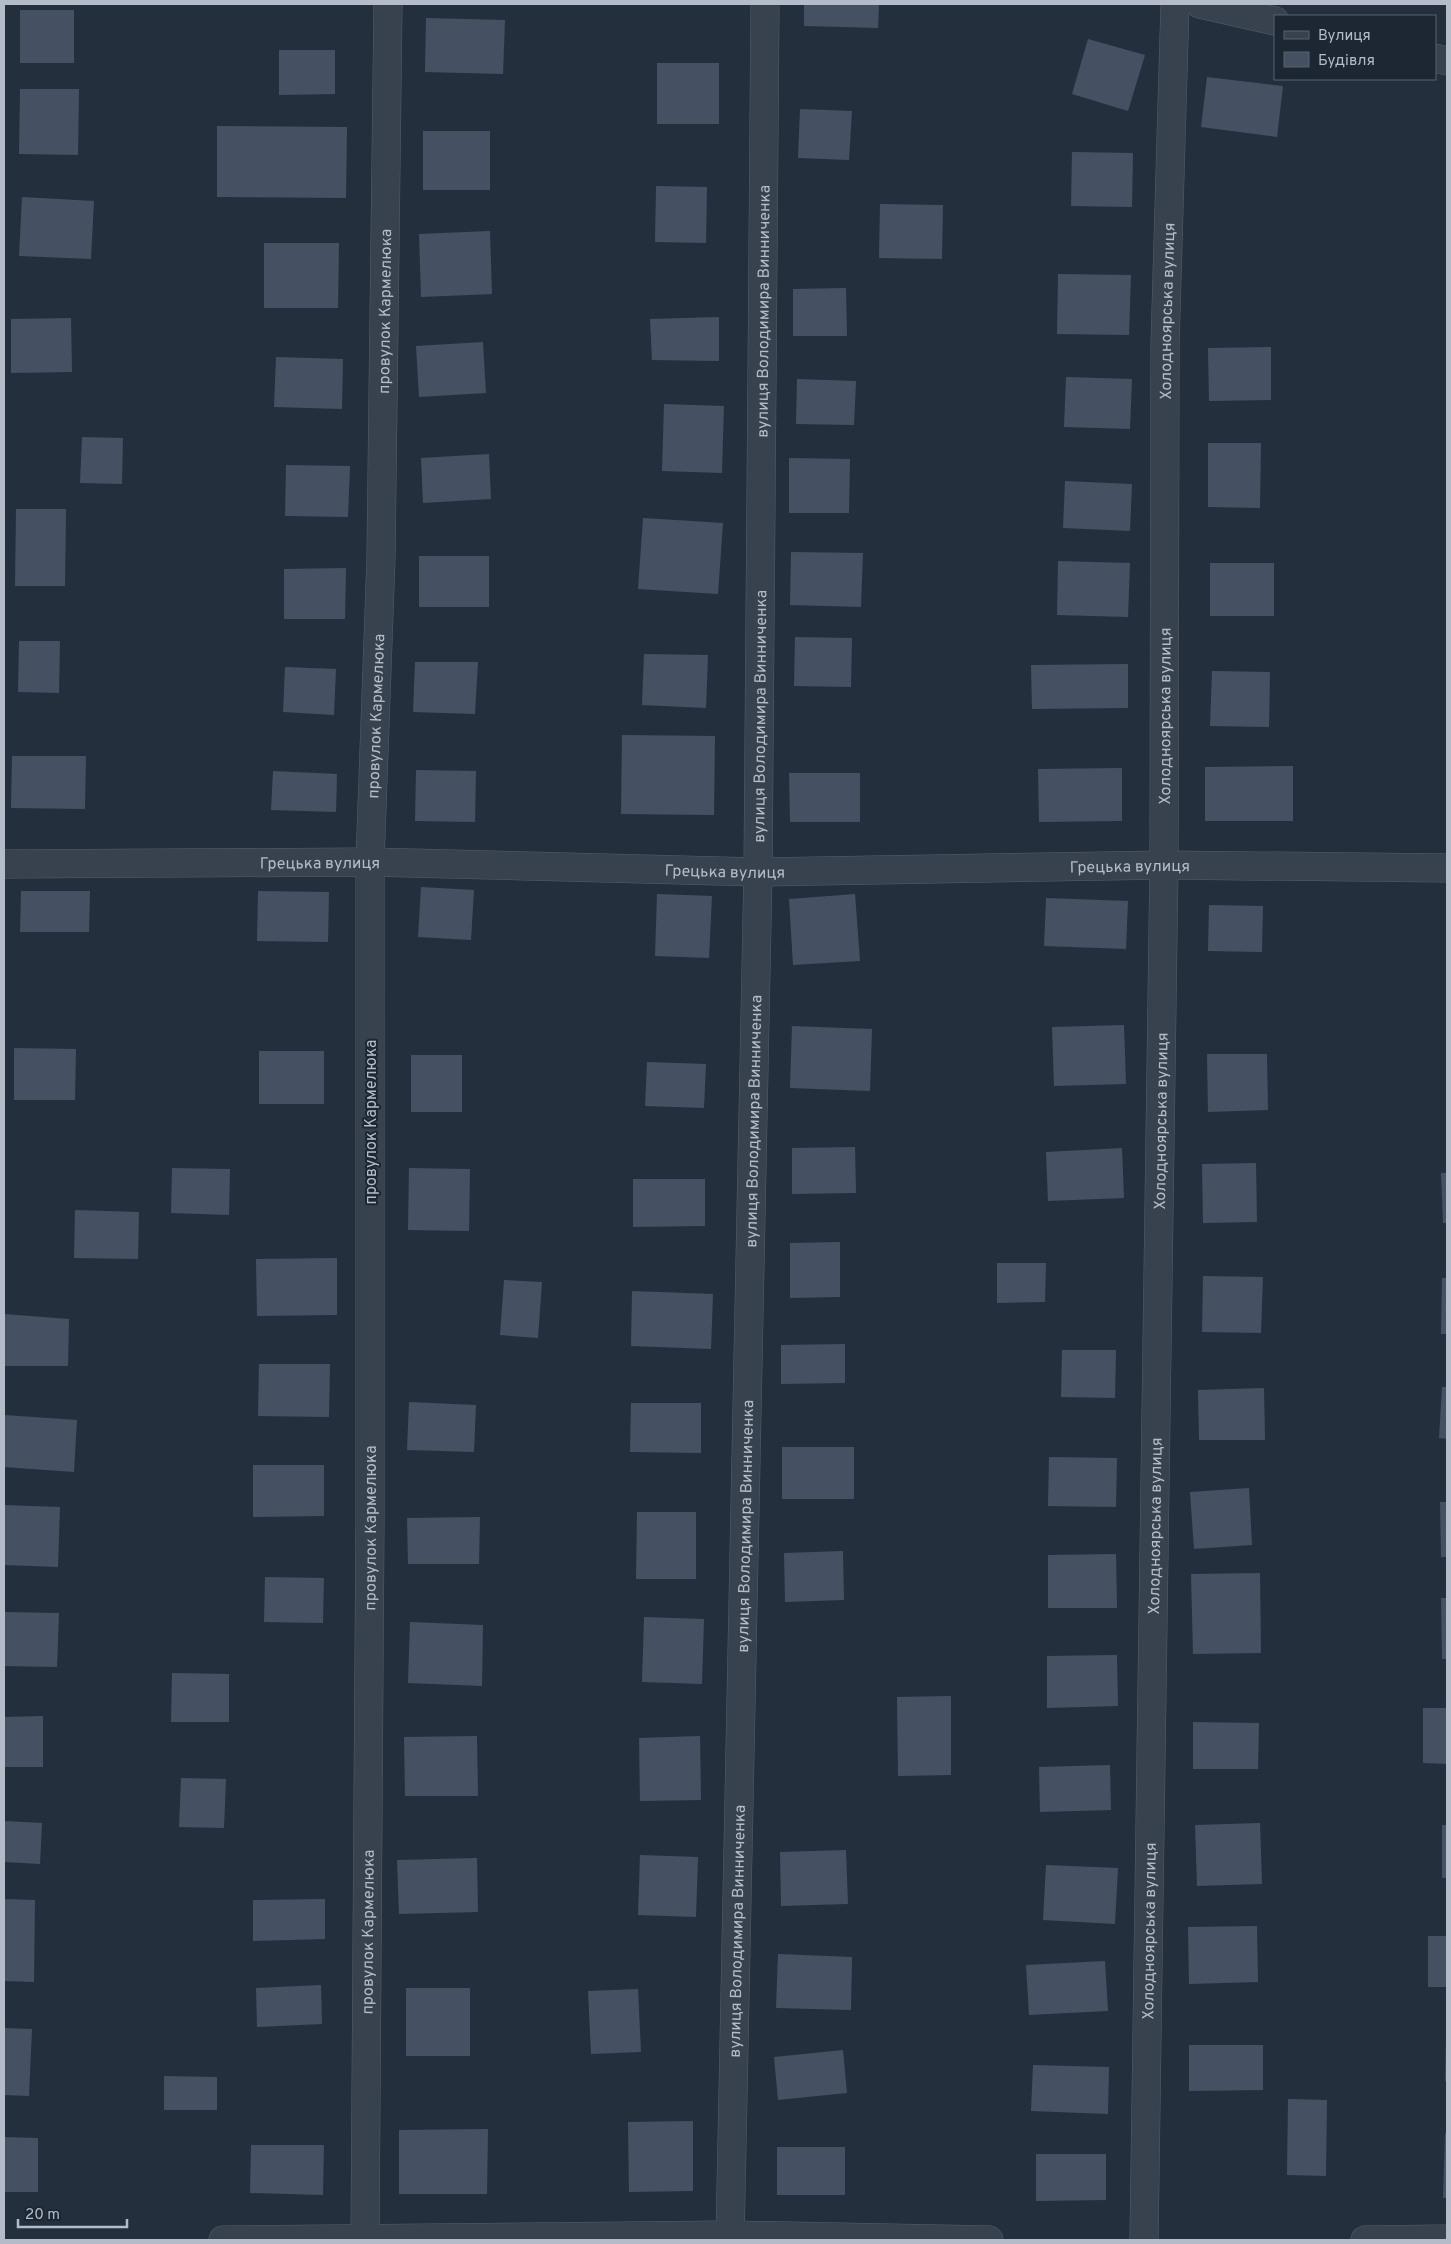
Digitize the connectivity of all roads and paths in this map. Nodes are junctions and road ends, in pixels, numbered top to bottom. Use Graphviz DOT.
graph roads {
  1 [pos="388,4"];
  2 [pos="765,4"];
  3 [pos="1175,4"];
  4 [pos="1200,4"];
  5 [pos="1274,21"];
  6 [pos="370,862"];
  7 [pos="4,864"];
  8 [pos="1164,865"];
  9 [pos="1447,868"];
  10 [pos="758,872"];
  11 [pos="730,2238"];
  12 [pos="365,2239"];
  13 [pos="1447,2239"];
  14 [pos="223,2240"];
  15 [pos="989,2240"];
  16 [pos="1144,2240"];
  17 [pos="1365,2240"];
  1 -- 6 [label="street, провулок Кармелюка"];
  2 -- 10 [label="street, вулиця Володимира Винниченка"];
  3 -- 8 [label="street, Холодноярська вулиця"];
  4 -- 5 [label="street"];
  6 -- 7 [label="street, Грецька вулиця"];
  6 -- 10 [label="street, Грецька вулиця"];
  6 -- 12 [label="street, провулок Кармелюка"];
  8 -- 9 [label="street, Грецька вулиця"];
  8 -- 10 [label="street, Грецька вулиця"];
  8 -- 16 [label="street, Холодноярська вулиця"];
  10 -- 11 [label="street, вулиця Володимира Винниченка"];
  11 -- 12 [label="street"];
  11 -- 15 [label="street"];
  12 -- 14 [label="street"];
  13 -- 17 [label="street"];
}
